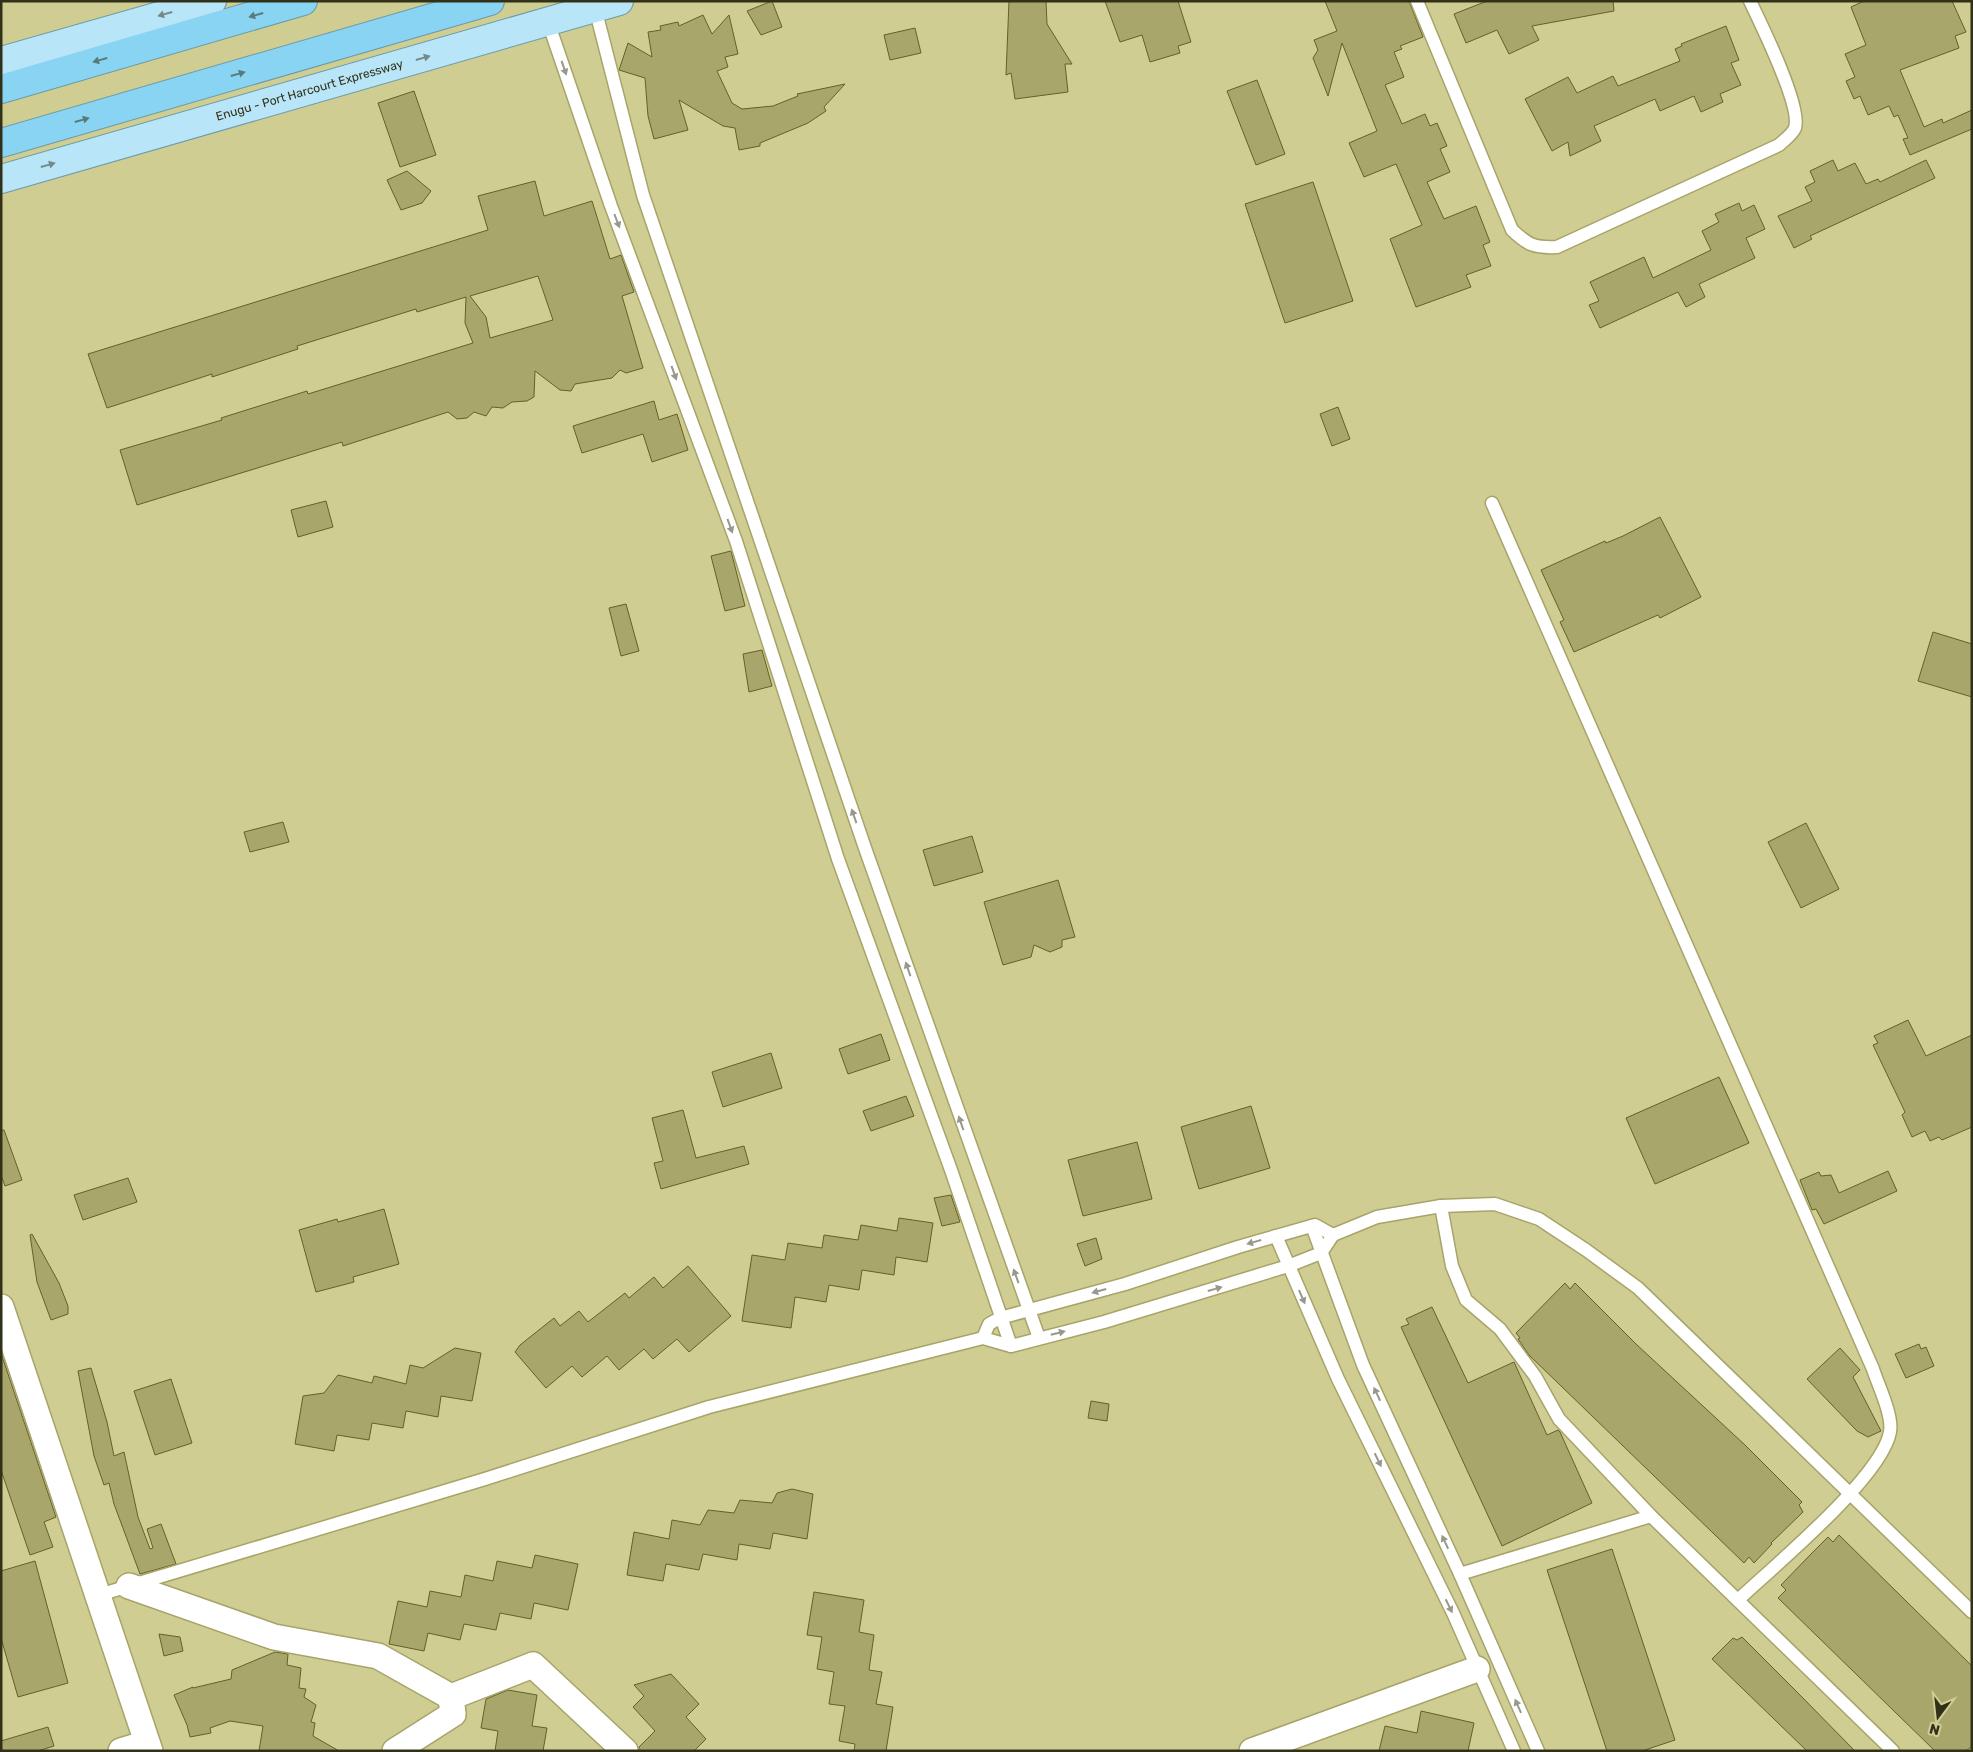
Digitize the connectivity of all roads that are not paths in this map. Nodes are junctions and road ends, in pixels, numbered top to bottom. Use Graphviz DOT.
graph roads {
  1 [pos="212,1"];
  2 [pos="303,1"];
  3 [pos="490,1"];
  4 [pos="1417,1"];
  5 [pos="1750,1"];
  6 [pos="607,5"];
  7 [pos="548,22"];
  8 [pos="1,61"];
  9 [pos="1,89"];
  10 [pos="1,143"];
  11 [pos="1,179"];
  12 [pos="1492,503"];
  13 [pos="1441,1206"];
  14 [pos="1312,1226"];
  15 [pos="1333,1235"];
  16 [pos="1276,1236"];
  17 [pos="1321,1253"];
  18 [pos="1288,1266"];
  19 [pos="1,1307"];
  20 [pos="1028,1310"];
  21 [pos="1000,1318"];
  22 [pos="982,1338"];
  23 [pos="1039,1338"];
  24 [pos="1011,1346"];
  25 [pos="1851,1494"];
  26 [pos="1651,1516"];
  27 [pos="1460,1574"];
  28 [pos="129,1586"];
  29 [pos="99,1595"];
  30 [pos="1738,1600"];
  31 [pos="1972,1612"];
  32 [pos="1477,1669"];
  33 [pos="451,1697"];
  34 [pos="148,1747"];
  35 [pos="122,1751"];
  36 [pos="395,1751"];
  37 [pos="625,1751"];
  38 [pos="1252,1751"];
  39 [pos="1514,1751"];
  40 [pos="1538,1751"];
  41 [pos="1893,1751"];
  1 -- 8 [label="main road, one-way"];
  2 -- 9 [label="highway, one-way"];
  10 -- 3 [label="highway, one-way"];
  4 -- 5 [label="lane"];
  6 -- 7 [label="main road, Enugu - Port Harcourt Expressway"];
  20 -- 6 [label="lane, one-way"];
  11 -- 7 [label="main road, Enugu - Port Harcourt Expressway, one-way"];
  7 -- 21 [label="lane, one-way"];
  12 -- 25 [label="lane"];
  13 -- 15 [label="lane"];
  13 -- 25 [label="lane"];
  13 -- 26 [label="lane"];
  14 -- 15 [label="lane"];
  14 -- 16 [label="lane"];
  14 -- 17 [label="lane"];
  15 -- 17 [label="lane"];
  16 -- 18 [label="lane"];
  16 -- 20 [label="lane, one-way"];
  17 -- 18 [label="lane"];
  27 -- 17 [label="lane, one-way"];
  23 -- 18 [label="lane, one-way"];
  18 -- 32 [label="lane, one-way"];
  19 -- 29 [label="street"];
  20 -- 21 [label="lane"];
  20 -- 23 [label="lane"];
  21 -- 22 [label="lane"];
  21 -- 24 [label="lane"];
  22 -- 24 [label="lane"];
  22 -- 28 [label="lane"];
  23 -- 24 [label="lane"];
  25 -- 30 [label="lane"];
  25 -- 31 [label="lane"];
  26 -- 27 [label="lane"];
  26 -- 30 [label="lane"];
  40 -- 27 [label="lane, one-way"];
  28 -- 29 [label="lane"];
  28 -- 33 [label="street"];
  29 -- 34 [label="street"];
  30 -- 41 [label="lane"];
  32 -- 38 [label="street"];
  32 -- 39 [label="lane"];
  33 -- 36 [label="street"];
  33 -- 37 [label="street"];
  34 -- 35 [label="street"];
}
